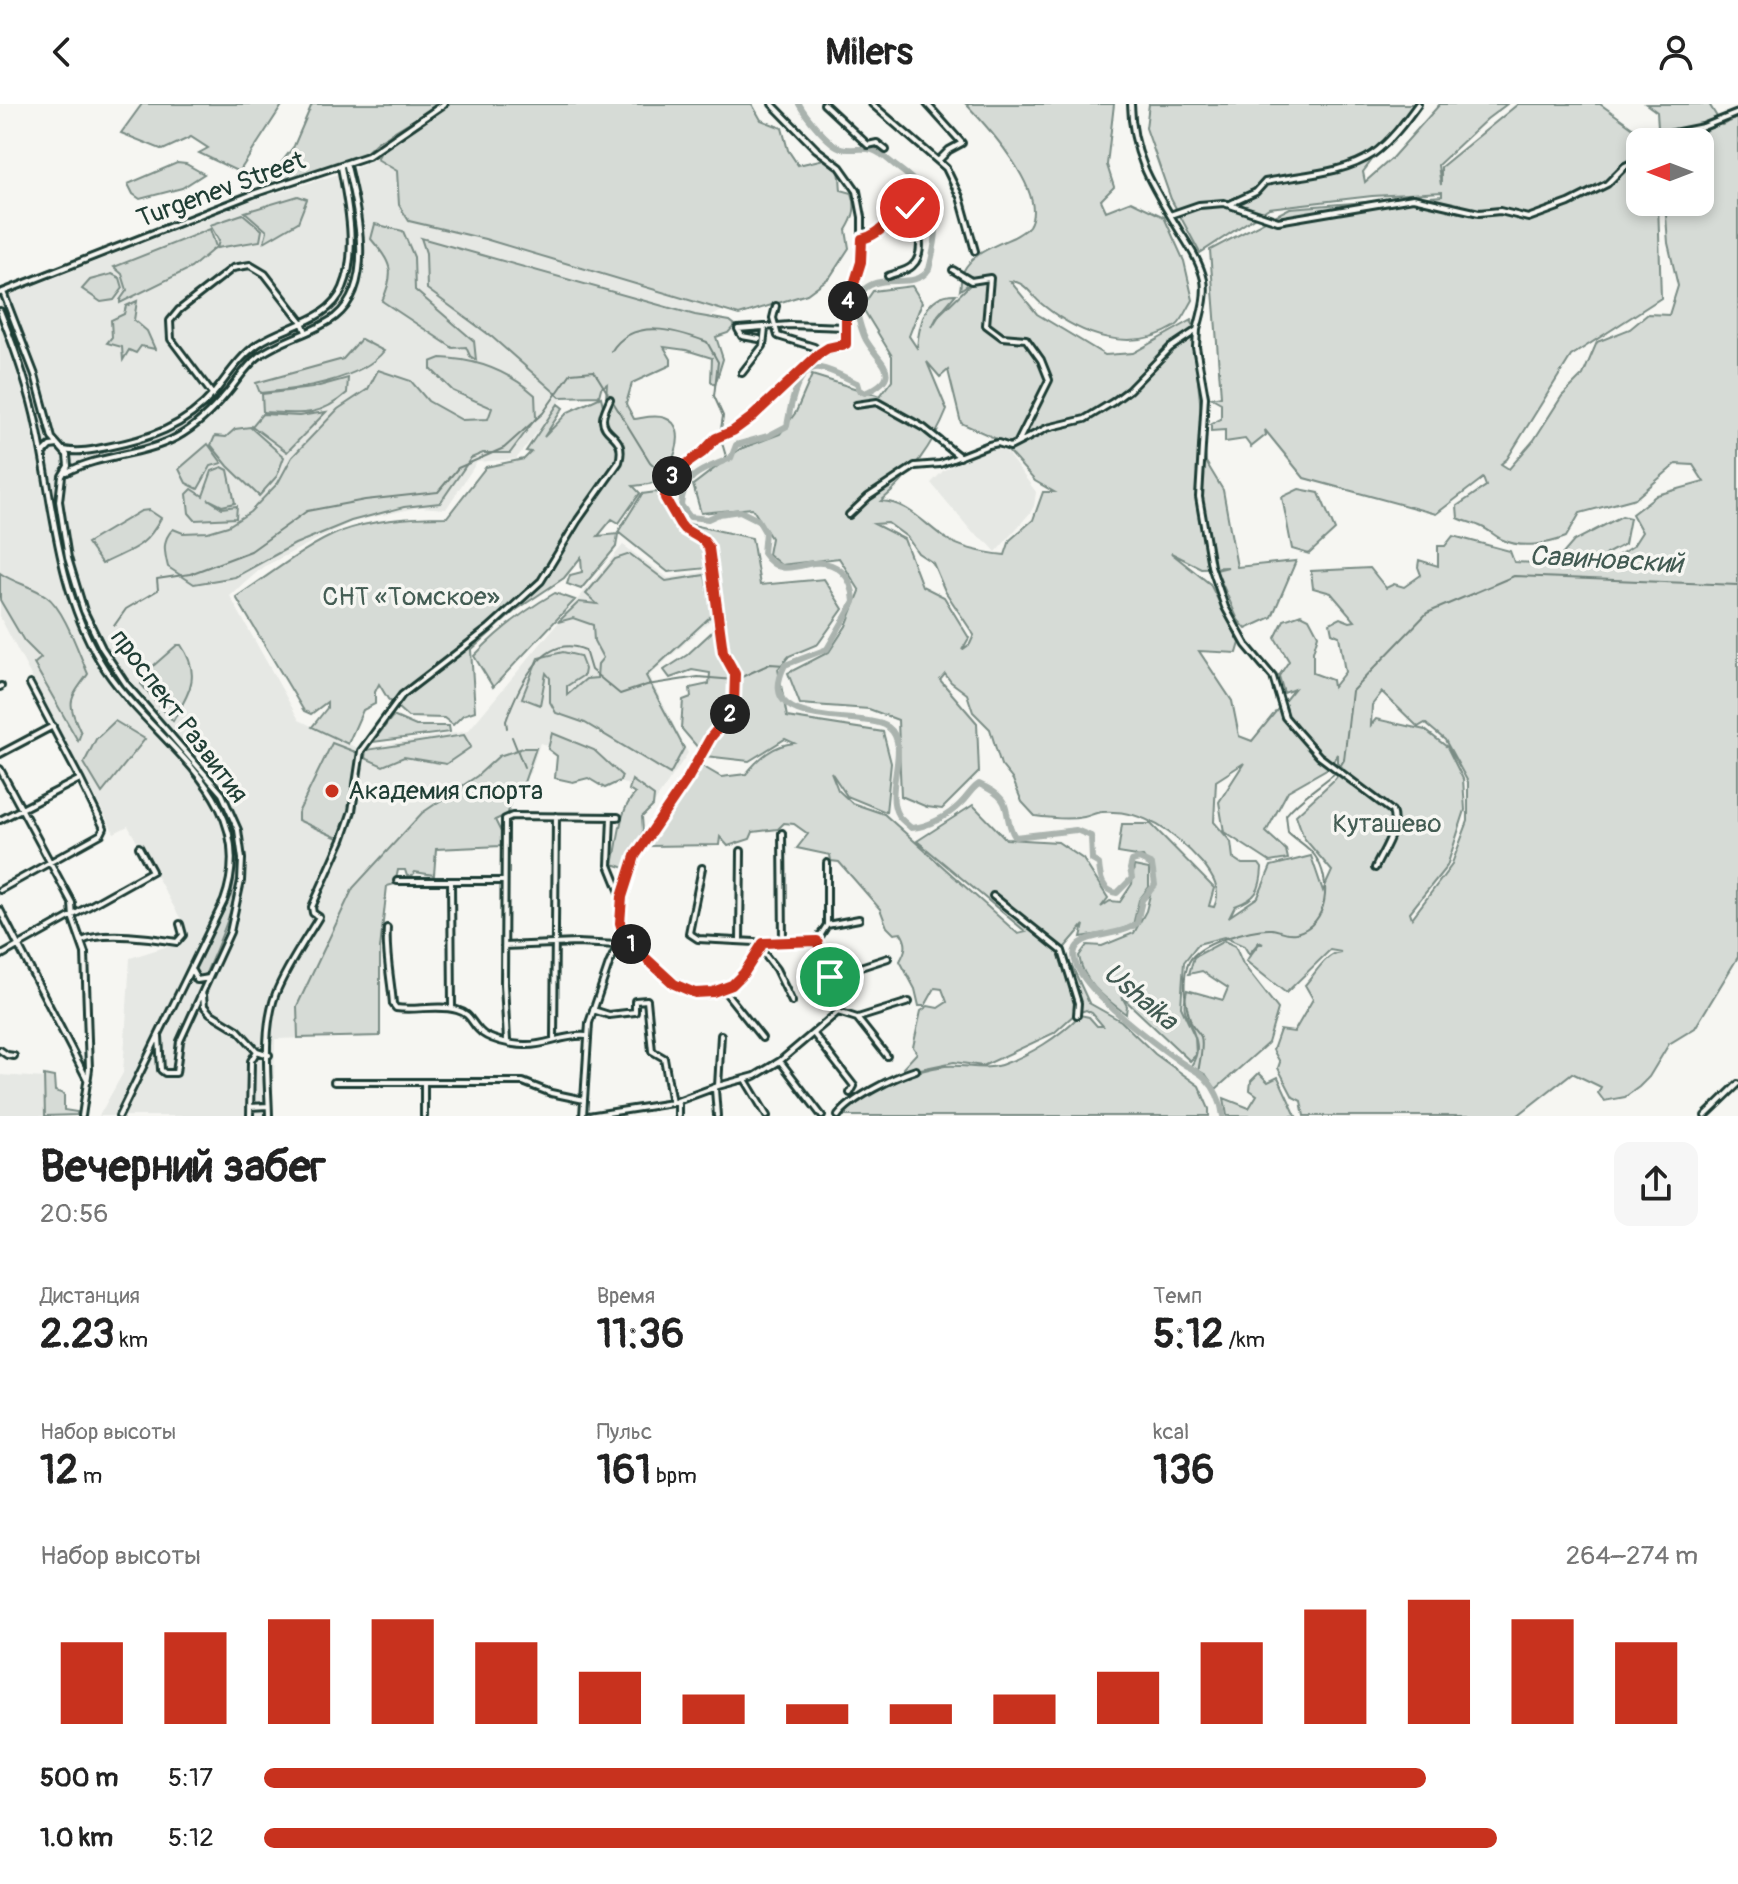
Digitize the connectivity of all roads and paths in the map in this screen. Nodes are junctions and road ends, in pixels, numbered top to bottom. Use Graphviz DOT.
graph roads {
  1 [pos="444,104"];
  2 [pos="772,104"];
  3 [pos="872,104"];
  4 [pos="927,104"];
  5 [pos="1131,104"];
  6 [pos="1418,104"];
  7 [pos="828,105"];
  8 [pos="1738,113"];
  9 [pos="1698,128"];
  10 [pos="886,150"];
  11 [pos="939,160"];
  12 [pos="347,165"];
  13 [pos="1626,166"];
  14 [pos="341,167"];
  15 [pos="1230,204"];
  16 [pos="1170,215"];
  17 [pos="360,227"];
  18 [pos="350,228"];
  19 [pos="862,239"];
  20 [pos="975,251"];
  21 [pos="953,270"];
  22 [pos="888,276"];
  23 [pos="2,293"];
  24 [pos="776,306"];
  25 [pos="0,311"];
  26 [pos="302,322"];
  27 [pos="775,327"];
  28 [pos="847,327"];
  29 [pos="765,328"];
  30 [pos="1197,330"];
  31 [pos="19,332"];
  32 [pos="306,332"];
  33 [pos="10,336"];
  34 [pos="759,339"];
  35 [pos="820,353"];
  36 [pos="742,373"];
  37 [pos="213,395"];
  38 [pos="610,399"];
  39 [pos="856,405"];
  40 [pos="1029,422"];
  41 [pos="1035,434"];
  42 [pos="1017,444"];
  43 [pos="58,445"];
  44 [pos="64,450"];
  45 [pos="960,457"];
  46 [pos="43,458"];
  47 [pos="45,472"];
  48 [pos="67,472"];
  49 [pos="62,476"];
  50 [pos="849,515"];
  51 [pos="97,639"];
  52 [pos="90,643"];
  53 [pos="109,659"];
  54 [pos="102,664"];
  55 [pos="30,684"];
  56 [pos="53,726"];
  57 [pos="0,754"];
  58 [pos="0,769"];
  59 [pos="80,779"];
  60 [pos="231,808"];
  61 [pos="22,810"];
  62 [pos="223,812"];
  63 [pos="556,816"];
  64 [pos="611,817"];
  65 [pos="618,817"];
  66 [pos="0,820"];
  67 [pos="238,830"];
  68 [pos="230,832"];
  69 [pos="782,833"];
  70 [pos="139,847"];
  71 [pos="741,851"];
  72 [pos="51,860"];
  73 [pos="827,863"];
  74 [pos="702,868"];
  75 [pos="1375,868"];
  76 [pos="397,881"];
  77 [pos="451,881"];
  78 [pos="504,881"];
  79 [pos="0,890"];
  80 [pos="993,896"];
  81 [pos="622,897"];
  82 [pos="0,910"];
  83 [pos="72,915"];
  84 [pos="859,919"];
  85 [pos="180,924"];
  86 [pos="827,925"];
  87 [pos="387,928"];
  88 [pos="625,939"];
  89 [pos="740,940"];
  90 [pos="82,941"];
  91 [pos="817,941"];
  92 [pos="783,942"];
  93 [pos="19,945"];
  94 [pos="555,945"];
  95 [pos="618,945"];
  96 [pos="504,946"];
  97 [pos="759,946"];
  98 [pos="0,956"];
  99 [pos="888,958"];
  100 [pos="192,969"];
  101 [pos="211,977"];
  102 [pos="830,977"];
  103 [pos="723,989"];
  104 [pos="204,991"];
  105 [pos="792,1002"];
  106 [pos="909,1002"];
  107 [pos="452,1008"];
  108 [pos="593,1010"];
  109 [pos="838,1012"];
  110 [pos="1077,1015"];
  111 [pos="857,1018"];
  112 [pos="813,1033"];
  113 [pos="721,1035"];
  114 [pos="159,1036"];
  115 [pos="586,1036"];
  116 [pos="762,1038"];
  117 [pos="554,1039"];
  118 [pos="507,1041"];
  119 [pos="0,1050"];
  120 [pos="257,1051"];
  121 [pos="269,1055"];
  122 [pos="14,1056"];
  123 [pos="887,1056"];
  124 [pos="780,1061"];
  125 [pos="86,1069"];
  126 [pos="916,1070"];
  127 [pos="745,1080"];
  128 [pos="334,1082"];
  129 [pos="424,1082"];
  130 [pos="1738,1084"];
  131 [pos="717,1087"];
  132 [pos="850,1093"];
  133 [pos="584,1100"];
  134 [pos="675,1102"];
  135 [pos="268,1106"];
  136 [pos="250,1107"];
  137 [pos="82,1116"];
  138 [pos="119,1116"];
  139 [pos="250,1116"];
  140 [pos="269,1116"];
  141 [pos="424,1116"];
  142 [pos="586,1116"];
  143 [pos="678,1116"];
  144 [pos="717,1116"];
  145 [pos="767,1116"];
  146 [pos="822,1116"];
  147 [pos="838,1116"];
  148 [pos="1705,1116"];
  1 -- 12 [label="street, Turgenev Street"];
  2 -- 19 [label="street"];
  3 -- 11 [label="street"];
  4 -- 11 [label="street"];
  5 -- 16 [label="street"];
  6 -- 15 [label="street"];
  7 -- 10 [label="street"];
  8 -- 9 [label="street"];
  11 -- 20 [label="street"];
  12 -- 14 [label="street, Turgenev Street"];
  12 -- 17 [label="street"];
  13 -- 15 [label="street"];
  14 -- 18 [label="street"];
  14 -- 23 [label="street, Turgenev Street"];
  15 -- 16 [label="street"];
  16 -- 30 [label="street"];
  17 -- 18 [label="street"];
  17 -- 32 [label="street"];
  18 -- 26 [label="street"];
  19 -- 22 [label="street"];
  19 -- 28 [label="street"];
  21 -- 40 [label="street"];
  23 -- 31 [label="street"];
  24 -- 27 [label="street"];
  25 -- 33 [label="street"];
  26 -- 32 [label="street"];
  26 -- 37 [label="street"];
  26 -- 37 [label="street"];
  27 -- 28 [label="street"];
  27 -- 29 [label="street"];
  27 -- 35 [label="street"];
  28 -- 35 [label="street"];
  29 -- 34 [label="street"];
  29 -- 36 [label="street"];
  30 -- 41 [label="street"];
  30 -- 75 [label="street"];
  31 -- 33 [label="street"];
  31 -- 43 [label="street"];
  32 -- 48 [label="street"];
  33 -- 46 [label="street"];
  35 -- 81 [label="street"];
  37 -- 44 [label="street"];
  38 -- 121 [label="street"];
  39 -- 45 [label="street"];
  40 -- 41 [label="street"];
  40 -- 42 [label="street"];
  41 -- 42 [label="street"];
  42 -- 45 [label="street"];
  43 -- 44 [label="street"];
  43 -- 46 [label="street"];
  44 -- 48 [label="street"];
  45 -- 50 [label="street"];
  46 -- 47 [label="street"];
  47 -- 49 [label="street"];
  47 -- 52 [label="street, проспект Развития"];
  48 -- 49 [label="street"];
  49 -- 51 [label="street, проспект Развития"];
  51 -- 52 [label="street"];
  51 -- 53 [label="street, проспект Развития"];
  52 -- 54 [label="street, проспект Развития"];
  53 -- 54 [label="street"];
  53 -- 60 [label="street, проспект Развития"];
  54 -- 62 [label="street, проспект Развития"];
  55 -- 56 [label="street"];
  56 -- 57 [label="street"];
  56 -- 59 [label="street"];
  58 -- 61 [label="street"];
  59 -- 61 [label="street"];
  59 -- 72 [label="street"];
  60 -- 62 [label="street"];
  60 -- 67 [label="street, проспект Развития"];
  61 -- 66 [label="street"];
  61 -- 72 [label="street"];
  62 -- 68 [label="street, проспект Развития"];
  63 -- 64 [label="street"];
  63 -- 78 [label="street"];
  63 -- 94 [label="street"];
  64 -- 65 [label="street"];
  64 -- 81 [label="street"];
  67 -- 68 [label="street"];
  67 -- 101 [label="street, проспект Развития"];
  68 -- 100 [label="street, проспект Развития"];
  69 -- 92 [label="street"];
  70 -- 83 [label="street"];
  71 -- 89 [label="street"];
  72 -- 79 [label="street"];
  72 -- 83 [label="street"];
  73 -- 86 [label="street"];
  74 -- 89 [label="street"];
  76 -- 77 [label="street"];
  77 -- 78 [label="street"];
  77 -- 107 [label="street"];
  78 -- 96 [label="street"];
  80 -- 110 [label="street"];
  81 -- 88 [label="street"];
  82 -- 93 [label="street"];
  83 -- 90 [label="street"];
  83 -- 93 [label="street"];
  84 -- 86 [label="street"];
  85 -- 90 [label="street"];
  86 -- 91 [label="street"];
  87 -- 107 [label="street"];
  88 -- 95 [label="street"];
  88 -- 103 [label="street"];
  89 -- 97 [label="street"];
  90 -- 125 [label="street"];
  91 -- 92 [label="street"];
  91 -- 102 [label="street"];
  92 -- 97 [label="street"];
  93 -- 98 [label="street"];
  93 -- 125 [label="street"];
  94 -- 95 [label="street"];
  94 -- 96 [label="street"];
  94 -- 117 [label="street"];
  95 -- 108 [label="street"];
  96 -- 118 [label="street"];
  97 -- 103 [label="street"];
  97 -- 105 [label="street"];
  99 -- 102 [label="street"];
  100 -- 101 [label="street"];
  100 -- 114 [label="street, проспект Развития"];
  101 -- 104 [label="street, проспект Развития"];
  102 -- 109 [label="street"];
  103 -- 116 [label="street"];
  104 -- 114 [label="street, проспект Развития"];
  104 -- 120 [label="street"];
  106 -- 111 [label="street"];
  107 -- 118 [label="street"];
  108 -- 115 [label="street"];
  108 -- 134 [label="street"];
  109 -- 111 [label="street"];
  109 -- 112 [label="street"];
  111 -- 123 [label="street"];
  112 -- 124 [label="street"];
  112 -- 132 [label="street"];
  113 -- 131 [label="street"];
  114 -- 138 [label="street, проспект Развития"];
  115 -- 117 [label="street"];
  115 -- 133 [label="street"];
  117 -- 118 [label="street"];
  119 -- 122 [label="street"];
  120 -- 121 [label="street"];
  120 -- 136 [label="street"];
  121 -- 135 [label="street"];
  124 -- 127 [label="street"];
  124 -- 146 [label="street"];
  125 -- 137 [label="street"];
  126 -- 147 [label="street"];
  127 -- 131 [label="street"];
  127 -- 145 [label="street"];
  128 -- 129 [label="street"];
  129 -- 133 [label="street"];
  129 -- 141 [label="street"];
  130 -- 148 [label="street"];
  131 -- 134 [label="street"];
  131 -- 144 [label="street"];
  133 -- 142 [label="street"];
  134 -- 142 [label="street"];
  134 -- 143 [label="street"];
  135 -- 136 [label="street"];
  135 -- 140 [label="street"];
  136 -- 139 [label="street"];
}
